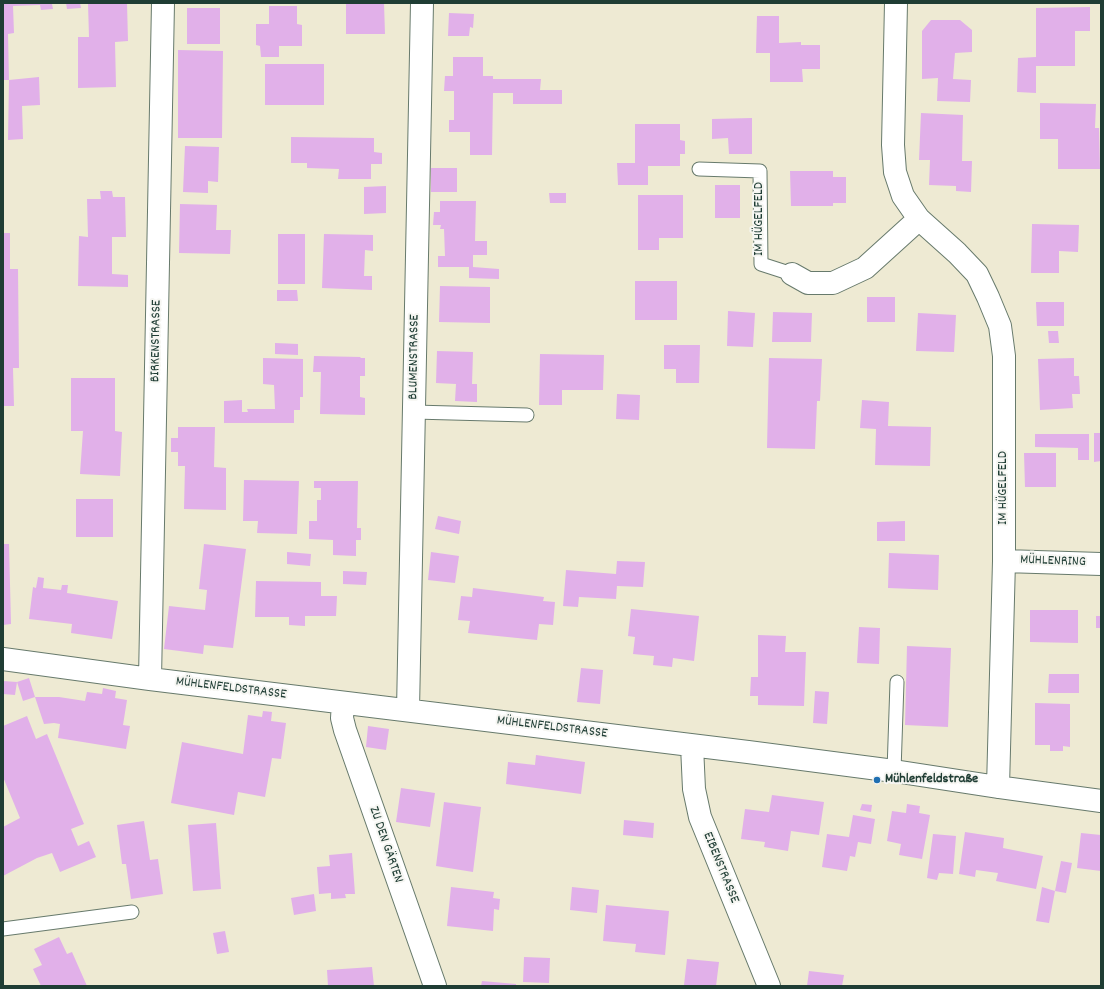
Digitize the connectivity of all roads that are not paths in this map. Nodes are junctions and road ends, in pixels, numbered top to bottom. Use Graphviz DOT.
graph roads {
  1 [pos="163,3"];
  2 [pos="422,3"];
  3 [pos="896,3"];
  4 [pos="699,169"];
  5 [pos="919,220"];
  6 [pos="792,274"];
  7 [pos="414,412"];
  8 [pos="527,415"];
  9 [pos="1004,561"];
  10 [pos="1101,564"];
  11 [pos="3,659"];
  12 [pos="150,679"];
  13 [pos="897,682"];
  14 [pos="343,703"];
  15 [pos="408,710"];
  16 [pos="692,746"];
  17 [pos="894,771"];
  18 [pos="998,787"];
  19 [pos="1101,801"];
  20 [pos="132,912"];
  21 [pos="3,929"];
  22 [pos="435,986"];
  23 [pos="769,986"];
  1 -- 12 [label="street, BIRKENSTRASSE"];
  2 -- 7 [label="street, BLUMENSTRASSE"];
  3 -- 5 [label="street, IM HÜGELFELD"];
  4 -- 6 [label="lane, IM HÜGELFELD"];
  5 -- 6 [label="street, IM HÜGELFELD"];
  5 -- 9 [label="street, IM HÜGELFELD"];
  7 -- 8 [label="lane"];
  7 -- 15 [label="street, BLUMENSTRASSE"];
  9 -- 10 [label="street, MÜHLENRING"];
  9 -- 18 [label="street, IM HÜGELFELD"];
  11 -- 12 [label="street, MÜHLENFELDSTRASSE"];
  12 -- 14 [label="street, MÜHLENFELDSTRASSE"];
  13 -- 17 [label="lane"];
  14 -- 15 [label="street, MÜHLENFELDSTRASSE"];
  14 -- 22 [label="street, ZU DEN GÄRTEN"];
  15 -- 16 [label="street, MÜHLENFELDSTRASSE"];
  16 -- 17 [label="street, MÜHLENFELDSTRASSE"];
  16 -- 23 [label="street, EIBENSTRASSE"];
  17 -- 18 [label="street, MÜHLENFELDSTRASSE"];
  18 -- 19 [label="street, MÜHLENFELDSTRASSE"];
  20 -- 21 [label="lane"];
}
